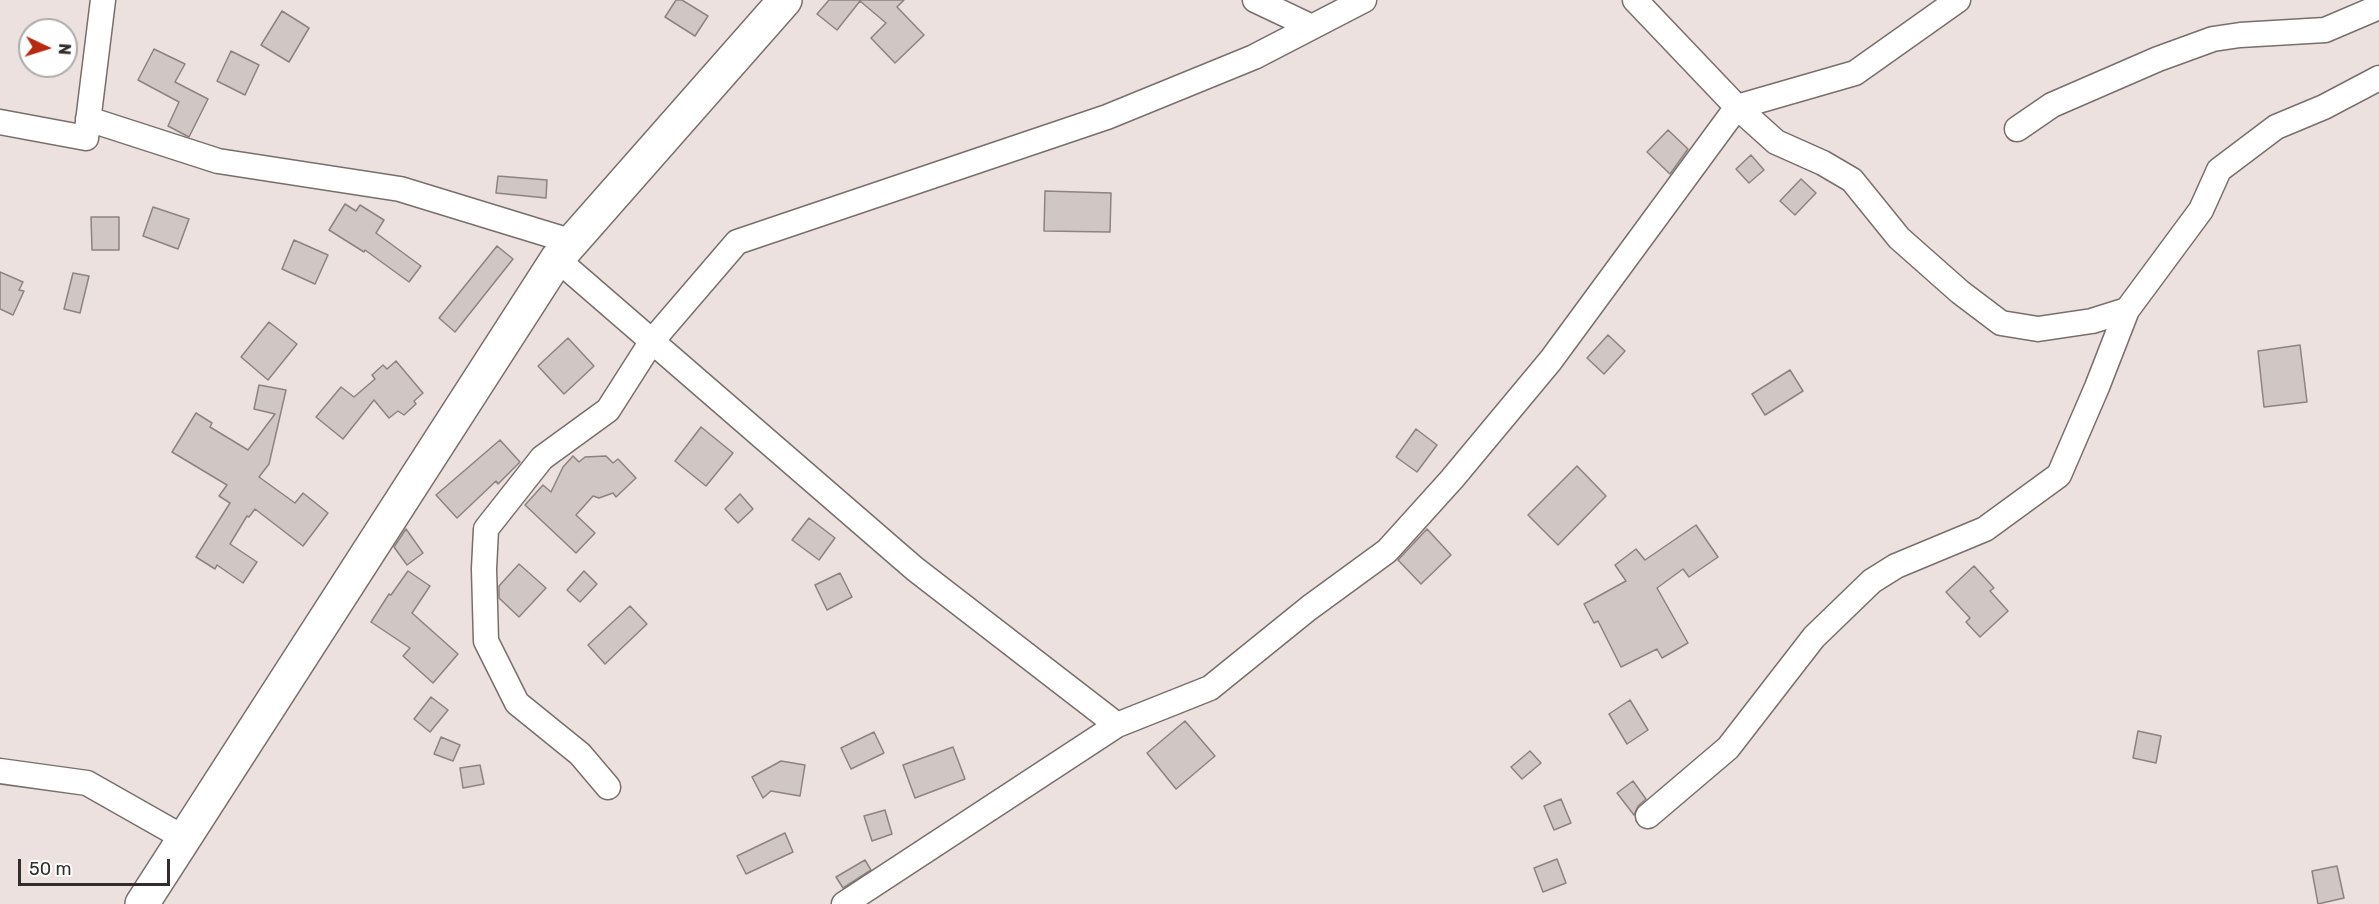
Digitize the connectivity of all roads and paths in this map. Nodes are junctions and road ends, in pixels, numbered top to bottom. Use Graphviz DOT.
graph roads {
  1 [pos="103,0"];
  2 [pos="1255,0"];
  3 [pos="1364,0"];
  4 [pos="1635,0"];
  5 [pos="1958,0"];
  6 [pos="773,4"];
  7 [pos="2379,6"];
  8 [pos="1312,27"];
  9 [pos="2379,78"];
  10 [pos="1737,107"];
  11 [pos="88,119"];
  12 [pos="0,122"];
  13 [pos="2017,129"];
  14 [pos="565,250"];
  15 [pos="2127,310"];
  16 [pos="652,341"];
  17 [pos="1117,725"];
  18 [pos="0,771"];
  19 [pos="608,787"];
  20 [pos="1648,816"];
  21 [pos="184,838"];
  22 [pos="142,904"];
  23 [pos="844,904"];
  1 -- 11 [label="street"];
  2 -- 8 [label="street"];
  3 -- 8 [label="street"];
  4 -- 10 [label="street"];
  5 -- 10 [label="street"];
  6 -- 14 [label="main road"];
  7 -- 13 [label="street"];
  8 -- 16 [label="street"];
  9 -- 15 [label="street"];
  10 -- 15 [label="street"];
  10 -- 17 [label="street"];
  11 -- 12 [label="street"];
  11 -- 14 [label="street"];
  14 -- 16 [label="street"];
  14 -- 21 [label="main road"];
  15 -- 20 [label="street"];
  16 -- 17 [label="street"];
  16 -- 19 [label="street"];
  17 -- 23 [label="street"];
  18 -- 21 [label="street"];
  21 -- 22 [label="main road"];
}
